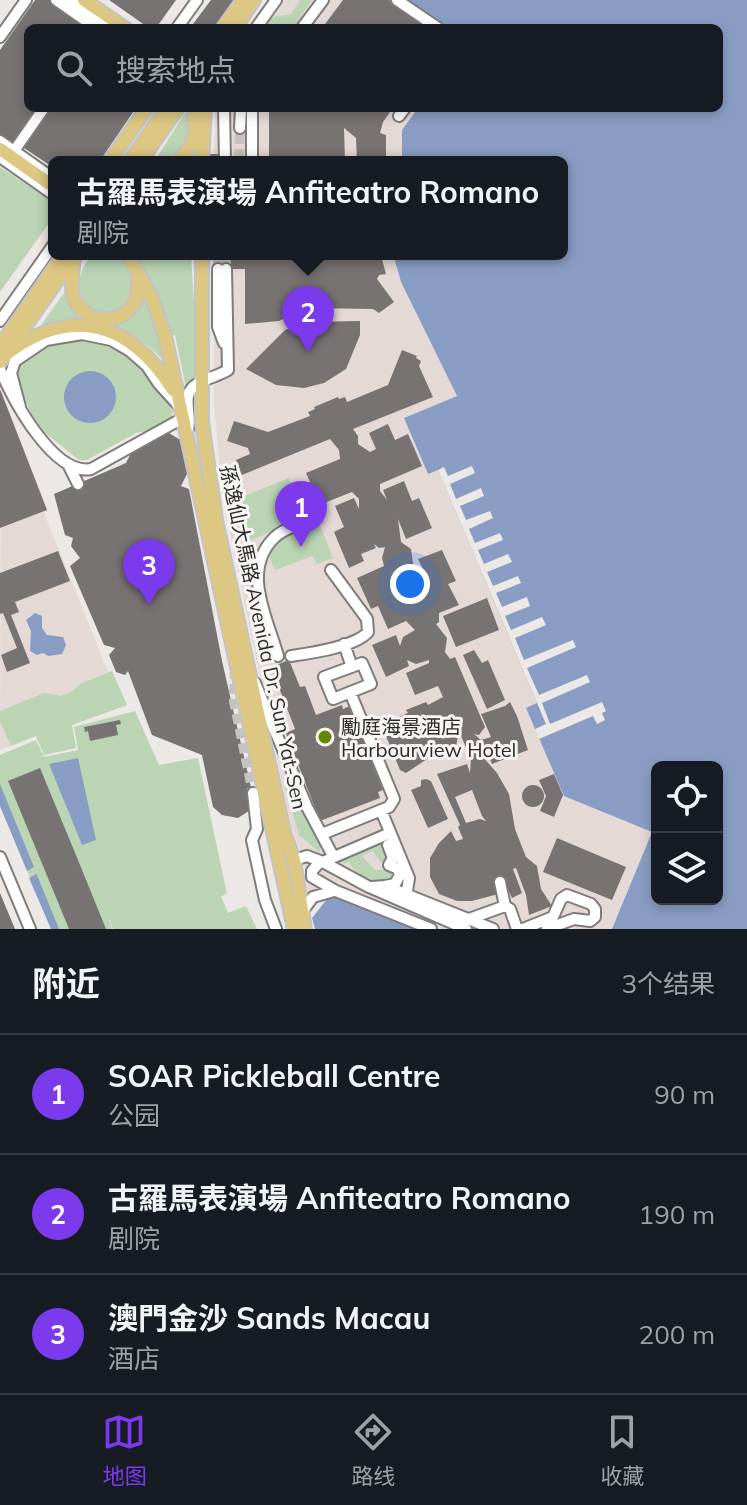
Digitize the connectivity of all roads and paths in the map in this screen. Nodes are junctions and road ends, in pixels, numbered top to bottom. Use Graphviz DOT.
graph roads {
  1 [pos="26,0"];
  2 [pos="56,0"];
  3 [pos="69,0"];
  4 [pos="84,0"];
  5 [pos="197,0"];
  6 [pos="243,0"];
  7 [pos="254,0"];
  8 [pos="276,0"];
  9 [pos="323,0"];
  10 [pos="397,0"];
  11 [pos="90,24"];
  12 [pos="104,24"];
  13 [pos="119,24"];
  14 [pos="180,24"];
  15 [pos="226,24"];
  16 [pos="238,24"];
  17 [pos="259,24"];
  18 [pos="305,24"];
  19 [pos="432,24"];
  20 [pos="0,37"];
  21 [pos="41,112"];
  22 [pos="164,112"];
  23 [pos="175,112"];
  24 [pos="205,112"];
  25 [pos="224,112"];
  26 [pos="241,112"];
  27 [pos="252,112"];
  28 [pos="147,115"];
  29 [pos="194,116"];
  30 [pos="224,124"];
  31 [pos="0,141"];
  32 [pos="202,145"];
  33 [pos="225,145"];
  34 [pos="0,149"];
  35 [pos="14,151"];
  36 [pos="114,156"];
  37 [pos="122,156"];
  38 [pos="133,156"];
  39 [pos="144,156"];
  40 [pos="183,156"];
  41 [pos="199,156"];
  42 [pos="201,156"];
  43 [pos="225,156"];
  44 [pos="252,156"];
  45 [pos="0,157"];
  46 [pos="48,175"];
  47 [pos="48,183"];
  48 [pos="48,191"];
  49 [pos="48,253"];
  50 [pos="68,260"];
  51 [pos="71,260"];
  52 [pos="131,260"];
  53 [pos="195,260"];
  54 [pos="202,260"];
  55 [pos="222,269"];
  56 [pos="138,271"];
  57 [pos="0,321"];
  58 [pos="2,354"];
  59 [pos="0,369"];
  60 [pos="202,382"];
  61 [pos="20,407"];
  62 [pos="181,409"];
  63 [pos="186,434"];
  64 [pos="68,464"];
  65 [pos="78,484"];
  66 [pos="308,520"];
  67 [pos="331,570"];
  68 [pos="344,644"];
  69 [pos="278,656"];
  70 [pos="291,656"];
  71 [pos="247,664"];
  72 [pos="352,667"];
  73 [pos="350,692"];
  74 [pos="253,793"];
  75 [pos="381,810"];
  76 [pos="322,834"];
  77 [pos="387,834"];
  78 [pos="0,857"];
  79 [pos="328,859"];
  80 [pos="294,860"];
  81 [pos="351,877"];
  82 [pos="500,882"];
  83 [pos="5,885"];
  84 [pos="385,886"];
  85 [pos="369,887"];
  86 [pos="340,893"];
  87 [pos="406,899"];
  88 [pos="505,906"];
  89 [pos="380,909"];
  90 [pos="298,920"];
  91 [pos="468,924"];
  92 [pos="30,929"];
  93 [pos="276,929"];
  94 [pos="431,929"];
  95 [pos="493,929"];
  96 [pos="520,929"];
  97 [pos="547,929"];
  1 -- 20 [label="street"];
  2 -- 11 [label="street"];
  3 -- 12 [label="street"];
  4 -- 13 [label="main road"];
  5 -- 14 [label="street"];
  6 -- 15 [label="main road"];
  7 -- 16 [label="main road"];
  8 -- 17 [label="street"];
  9 -- 18 [label="street"];
  10 -- 19 [label="street"];
  21 -- 35 [label="street"];
  22 -- 38 [label="main road"];
  23 -- 39 [label="main road"];
  24 -- 32 [label="main road"];
  25 -- 30 [label="street"];
  26 -- 30 [label="street"];
  27 -- 44 [label="street"];
  28 -- 36 [label="main road"];
  28 -- 37 [label="main road"];
  29 -- 40 [label="main road"];
  29 -- 41 [label="main road"];
  30 -- 33 [label="street"];
  31 -- 35 [label="street"];
  32 -- 33 [label="street"];
  32 -- 42 [label="main road"];
  33 -- 43 [label="street"];
  34 -- 47 [label="main road"];
  35 -- 46 [label="street"];
  45 -- 48 [label="street"];
  49 -- 57 [label="street"];
  50 -- 58 [label="main road"];
  51 -- 56 [label="main road"];
  52 -- 56 [label="main road, 孫逸仙大馬路 Avenida Dr. Sun Yat-Sen"];
  53 -- 60 [label="main road"];
  54 -- 60 [label="main road, 孫逸仙大馬路 Avenida Dr. Sun Yat-Sen"];
  55 -- 60 [label="street"];
  56 -- 62 [label="main road, 孫逸仙大馬路 Avenida Dr. Sun Yat-Sen"];
  58 -- 62 [label="main road"];
  59 -- 61 [label="street"];
  60 -- 63 [label="street"];
  60 -- 71 [label="main road, 孫逸仙大馬路 Avenida Dr. Sun Yat-Sen"];
  61 -- 62 [label="street"];
  61 -- 64 [label="street"];
  62 -- 63 [label="main road, 孫逸仙大馬路 Avenida Dr. Sun Yat-Sen"];
  62 -- 64 [label="street"];
  63 -- 90 [label="main road, 孫逸仙大馬路 Avenida Dr. Sun Yat-Sen"];
  64 -- 65 [label="street"];
  66 -- 69 [label="street"];
  67 -- 68 [label="street"];
  68 -- 70 [label="street"];
  68 -- 72 [label="street"];
  71 -- 76 [label="street"];
  71 -- 80 [label="main road, 孫逸仙大馬路 Avenida Dr. Sun Yat-Sen"];
  72 -- 73 [label="street"];
  72 -- 73 [label="street"];
  73 -- 75 [label="street"];
  74 -- 93 [label="street"];
  75 -- 76 [label="street"];
  75 -- 77 [label="street"];
  76 -- 79 [label="street"];
  77 -- 79 [label="street"];
  77 -- 84 [label="street"];
  77 -- 87 [label="street"];
  78 -- 83 [label="street"];
  79 -- 80 [label="street"];
  79 -- 81 [label="street"];
  79 -- 86 [label="street"];
  80 -- 90 [label="main road"];
  81 -- 85 [label="street"];
  81 -- 86 [label="street"];
  82 -- 88 [label="street"];
  83 -- 92 [label="street"];
  84 -- 85 [label="street"];
  84 -- 87 [label="street"];
  85 -- 87 [label="street"];
  86 -- 89 [label="street"];
  86 -- 90 [label="street"];
  87 -- 89 [label="street"];
  87 -- 91 [label="street"];
  88 -- 91 [label="street"];
  88 -- 96 [label="street"];
  89 -- 94 [label="street"];
  91 -- 95 [label="street"];
  96 -- 97 [label="street"];
}
